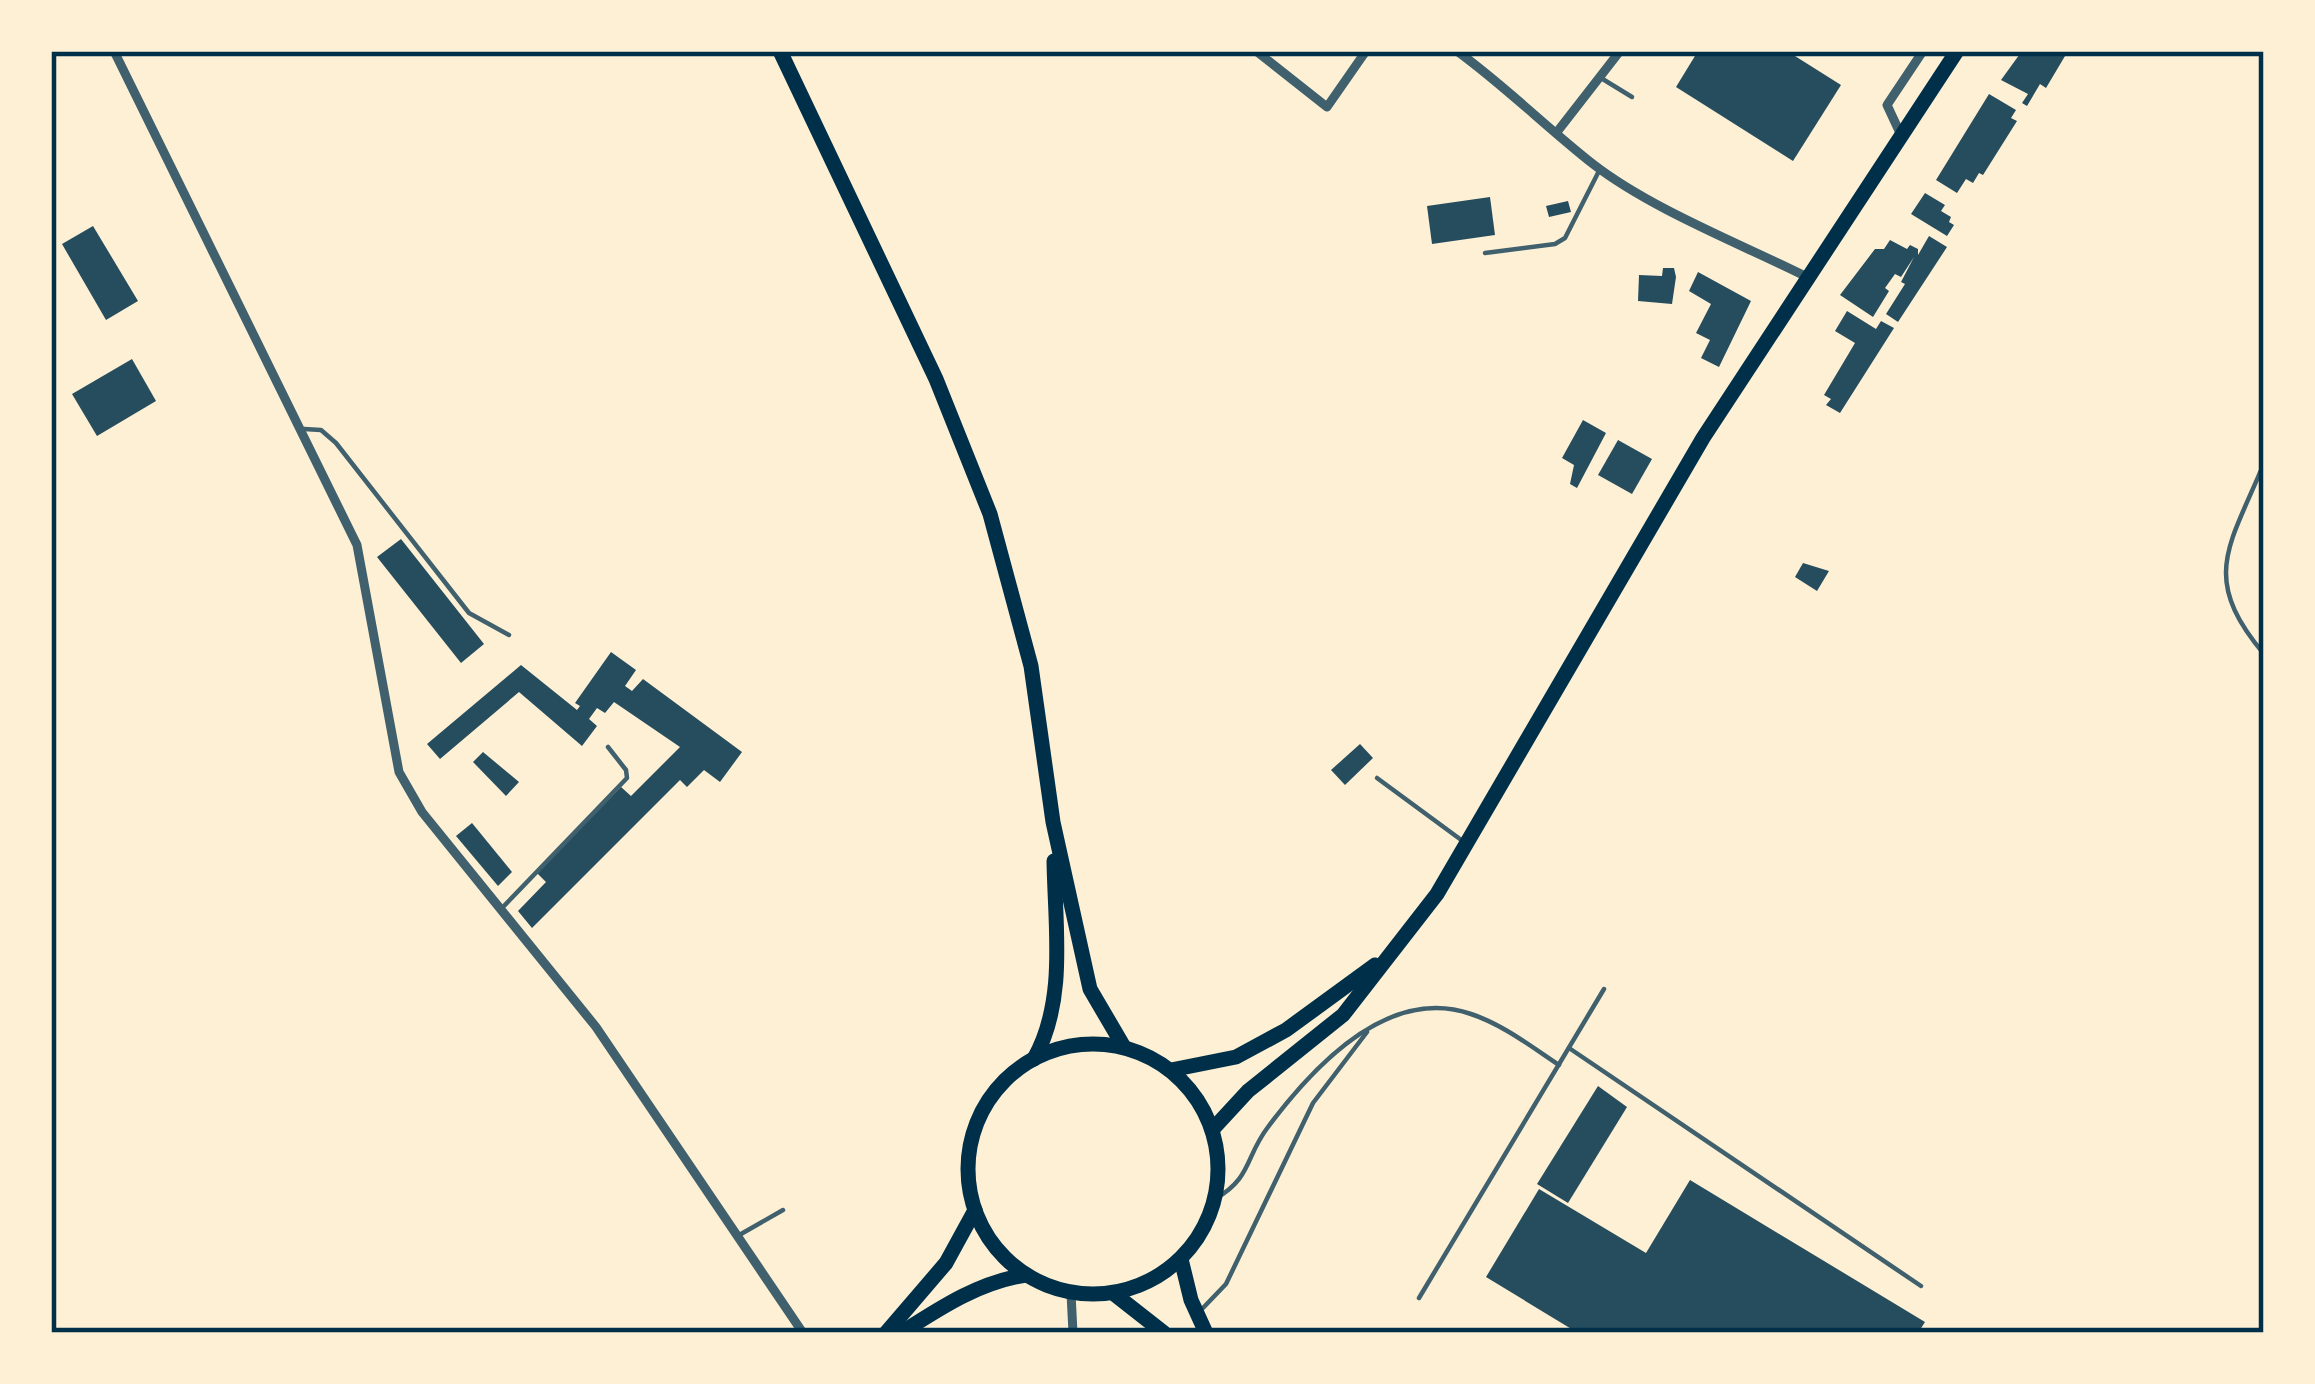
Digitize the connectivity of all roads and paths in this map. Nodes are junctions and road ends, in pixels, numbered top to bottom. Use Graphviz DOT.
graph roads {
  1 [pos="114,51"];
  2 [pos="780,51"];
  3 [pos="1256,51"];
  4 [pos="1366,51"];
  5 [pos="1456,51"];
  6 [pos="1620,51"];
  7 [pos="1923,51"];
  8 [pos="1957,51"];
  9 [pos="1600,77"];
  10 [pos="1631,97"];
  11 [pos="1557,132"];
  12 [pos="1901,135"];
  13 [pos="1600,169"];
  14 [pos="1485,253"];
  15 [pos="1808,277"];
  16 [pos="298,428"];
  17 [pos="2264,463"];
  18 [pos="509,635"];
  19 [pos="2264,654"];
  20 [pos="608,747"];
  21 [pos="1377,778"];
  22 [pos="1053,822"];
  23 [pos="1468,845"];
  24 [pos="501,910"];
  25 [pos="1392,952"];
  26 [pos="1604,989"];
  27 [pos="1372,1027"];
  28 [pos="1124,1047"];
  29 [pos="1569,1048"];
  30 [pos="1034,1059"];
  31 [pos="1559,1065"];
  32 [pos="1171,1070"];
  33 [pos="1212,1130"];
  34 [pos="1215,1199"];
  35 [pos="783,1210"];
  36 [pos="974,1210"];
  37 [pos="736,1237"];
  38 [pos="1181,1259"];
  39 [pos="1026,1276"];
  40 [pos="1921,1286"];
  41 [pos="1071,1293"];
  42 [pos="1113,1293"];
  43 [pos="1419,1298"];
  44 [pos="1198,1313"];
  45 [pos="803,1333"];
  46 [pos="886,1333"];
  47 [pos="901,1333"];
  48 [pos="1073,1333"];
  49 [pos="1164,1333"];
  50 [pos="1206,1333"];
  1 -- 16 [label="street"];
  2 -- 22 [label="main road"];
  3 -- 4 [label="street"];
  5 -- 11 [label="street"];
  6 -- 9 [label="street"];
  7 -- 12 [label="street"];
  8 -- 12 [label="main road"];
  9 -- 10 [label="lane"];
  9 -- 11 [label="street"];
  11 -- 13 [label="street"];
  12 -- 15 [label="main road"];
  13 -- 14 [label="lane"];
  13 -- 15 [label="street"];
  15 -- 23 [label="main road"];
  16 -- 18 [label="lane"];
  16 -- 24 [label="street"];
  17 -- 19 [label="lane"];
  20 -- 24 [label="lane"];
  21 -- 23 [label="lane"];
  22 -- 28 [label="main road"];
  22 -- 30 [label="main road"];
  23 -- 25 [label="main road"];
  24 -- 37 [label="street"];
  25 -- 32 [label="main road"];
  25 -- 33 [label="main road"];
  26 -- 29 [label="lane"];
  27 -- 31 [label="lane"];
  27 -- 34 [label="lane"];
  27 -- 44 [label="lane"];
  28 -- 30 [label="main road"];
  28 -- 32 [label="main road"];
  29 -- 31 [label="lane"];
  29 -- 40 [label="lane"];
  30 -- 36 [label="main road"];
  31 -- 43 [label="lane"];
  32 -- 33 [label="main road"];
  33 -- 34 [label="main road"];
  34 -- 38 [label="main road"];
  35 -- 37 [label="lane"];
  36 -- 39 [label="main road"];
  36 -- 46 [label="main road"];
  37 -- 45 [label="street"];
  38 -- 42 [label="main road"];
  38 -- 44 [label="main road"];
  39 -- 41 [label="main road"];
  39 -- 47 [label="main road"];
  41 -- 42 [label="main road"];
  41 -- 48 [label="street"];
  42 -- 49 [label="main road"];
  44 -- 50 [label="main road"];
}
